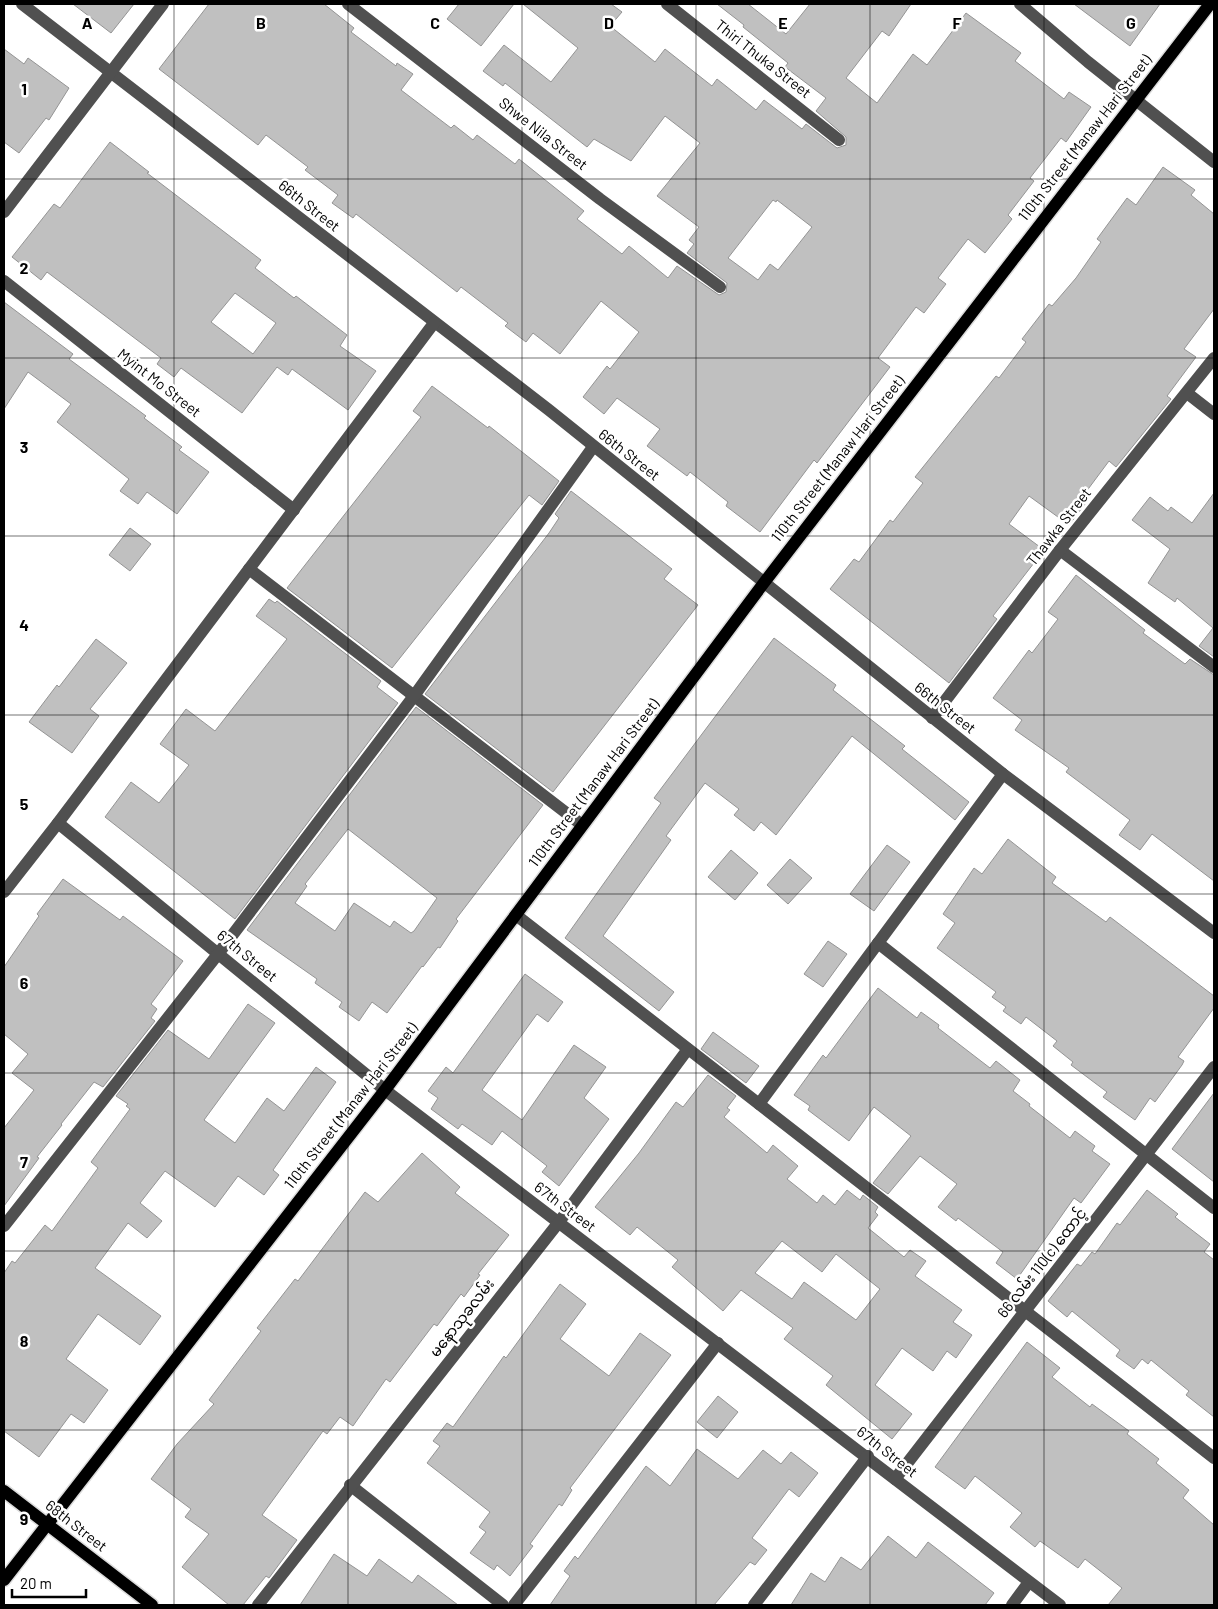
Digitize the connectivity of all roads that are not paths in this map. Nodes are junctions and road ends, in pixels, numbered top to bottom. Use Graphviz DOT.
graph roads {
  1 [pos="22,4"];
  2 [pos="163,4"];
  3 [pos="348,4"];
  4 [pos="667,4"];
  5 [pos="1020,4"];
  6 [pos="1210,4"];
  7 [pos="111,72"];
  8 [pos="1135,100"];
  9 [pos="839,140"];
  10 [pos="1214,162"];
  11 [pos="4,212"];
  12 [pos="4,281"];
  13 [pos="720,288"];
  14 [pos="434,323"];
  15 [pos="1214,358"];
  16 [pos="1187,393"];
  17 [pos="1214,414"];
  18 [pos="593,447"];
  19 [pos="294,510"];
  20 [pos="1060,550"];
  21 [pos="249,569"];
  22 [pos="763,584"];
  23 [pos="1214,667"];
  24 [pos="414,696"];
  25 [pos="932,718"];
  26 [pos="1002,774"];
  27 [pos="58,823"];
  28 [pos="582,825"];
  29 [pos="4,892"];
  30 [pos="516,915"];
  31 [pos="1214,933"];
  32 [pos="878,943"];
  33 [pos="218,954"];
  34 [pos="688,1049"];
  35 [pos="1214,1067"];
  36 [pos="386,1090"];
  37 [pos="759,1104"];
  38 [pos="1148,1154"];
  39 [pos="1214,1208"];
  40 [pos="5,1221"];
  41 [pos="558,1222"];
  42 [pos="1025,1311"];
  43 [pos="718,1343"];
  44 [pos="868,1456"];
  45 [pos="1214,1458"];
  46 [pos="895,1479"];
  47 [pos="350,1485"];
  48 [pos="4,1491"];
  49 [pos="47,1524"];
  50 [pos="4,1580"];
  51 [pos="1029,1582"];
  52 [pos="152,1605"];
  53 [pos="258,1605"];
  54 [pos="503,1605"];
  55 [pos="514,1605"];
  56 [pos="754,1605"];
  57 [pos="1012,1605"];
  58 [pos="1060,1605"];
  1 -- 7 [label="street, 66th Street"];
  2 -- 7 [label="street"];
  3 -- 13 [label="street, Shwe Nila Street"];
  4 -- 9 [label="street, Thiri Thuka Street"];
  5 -- 8 [label="street"];
  6 -- 8 [label="main road, 110th Street (Manaw Hari Street)"];
  7 -- 11 [label="street"];
  7 -- 14 [label="street, 66th Street"];
  8 -- 10 [label="street"];
  8 -- 22 [label="main road, 110th Street (Manaw Hari Street)"];
  12 -- 19 [label="street, Myint Mo Street"];
  14 -- 18 [label="street, 66th Street"];
  14 -- 19 [label="street"];
  15 -- 16 [label="street, Thawka Street"];
  16 -- 17 [label="street"];
  16 -- 20 [label="street, Thawka Street"];
  18 -- 22 [label="street, 66th Street"];
  18 -- 24 [label="street"];
  19 -- 21 [label="street"];
  20 -- 23 [label="street"];
  20 -- 25 [label="street, Thawka Street"];
  21 -- 24 [label="street"];
  21 -- 27 [label="street"];
  22 -- 25 [label="street, 66th Street"];
  22 -- 28 [label="main road, 110th Street (Manaw Hari Street)"];
  24 -- 28 [label="street"];
  24 -- 33 [label="street"];
  25 -- 26 [label="street, 66th Street"];
  26 -- 31 [label="street, 66th Street"];
  26 -- 32 [label="street"];
  27 -- 29 [label="street"];
  27 -- 33 [label="street, 67th Street"];
  28 -- 30 [label="main road, 110th Street (Manaw Hari Street)"];
  30 -- 34 [label="street"];
  30 -- 36 [label="main road, 110th Street (Manaw Hari Street)"];
  32 -- 37 [label="street"];
  32 -- 38 [label="street"];
  33 -- 36 [label="street, 67th Street"];
  33 -- 40 [label="street"];
  34 -- 37 [label="street"];
  34 -- 41 [label="street, မနောသုခလမ်း"];
  35 -- 38 [label="street, 66 လမ်း 110(c) ထောင့်"];
  36 -- 41 [label="street, 67th Street"];
  36 -- 49 [label="main road, 110th Street (Manaw Hari Street)"];
  37 -- 42 [label="street"];
  38 -- 39 [label="street"];
  38 -- 42 [label="street, 66 လမ်း 110(c) ထောင့်"];
  41 -- 43 [label="street, 67th Street"];
  41 -- 47 [label="street, မနောသုခလမ်း"];
  42 -- 45 [label="street"];
  42 -- 46 [label="street, 66 လမ်း 110(c) ထောင့်"];
  43 -- 44 [label="street, 67th Street"];
  43 -- 55 [label="street"];
  44 -- 46 [label="street, 67th Street"];
  44 -- 56 [label="street"];
  46 -- 51 [label="street, 67th Street"];
  47 -- 53 [label="street, မနောသုခလမ်း"];
  47 -- 54 [label="street"];
  48 -- 49 [label="main road, 68th Street"];
  49 -- 50 [label="main road, 110th Street (Manaw Hari Street)"];
  49 -- 52 [label="main road, 68th Street"];
  51 -- 57 [label="street"];
  51 -- 58 [label="street, 67th Street"];
}
